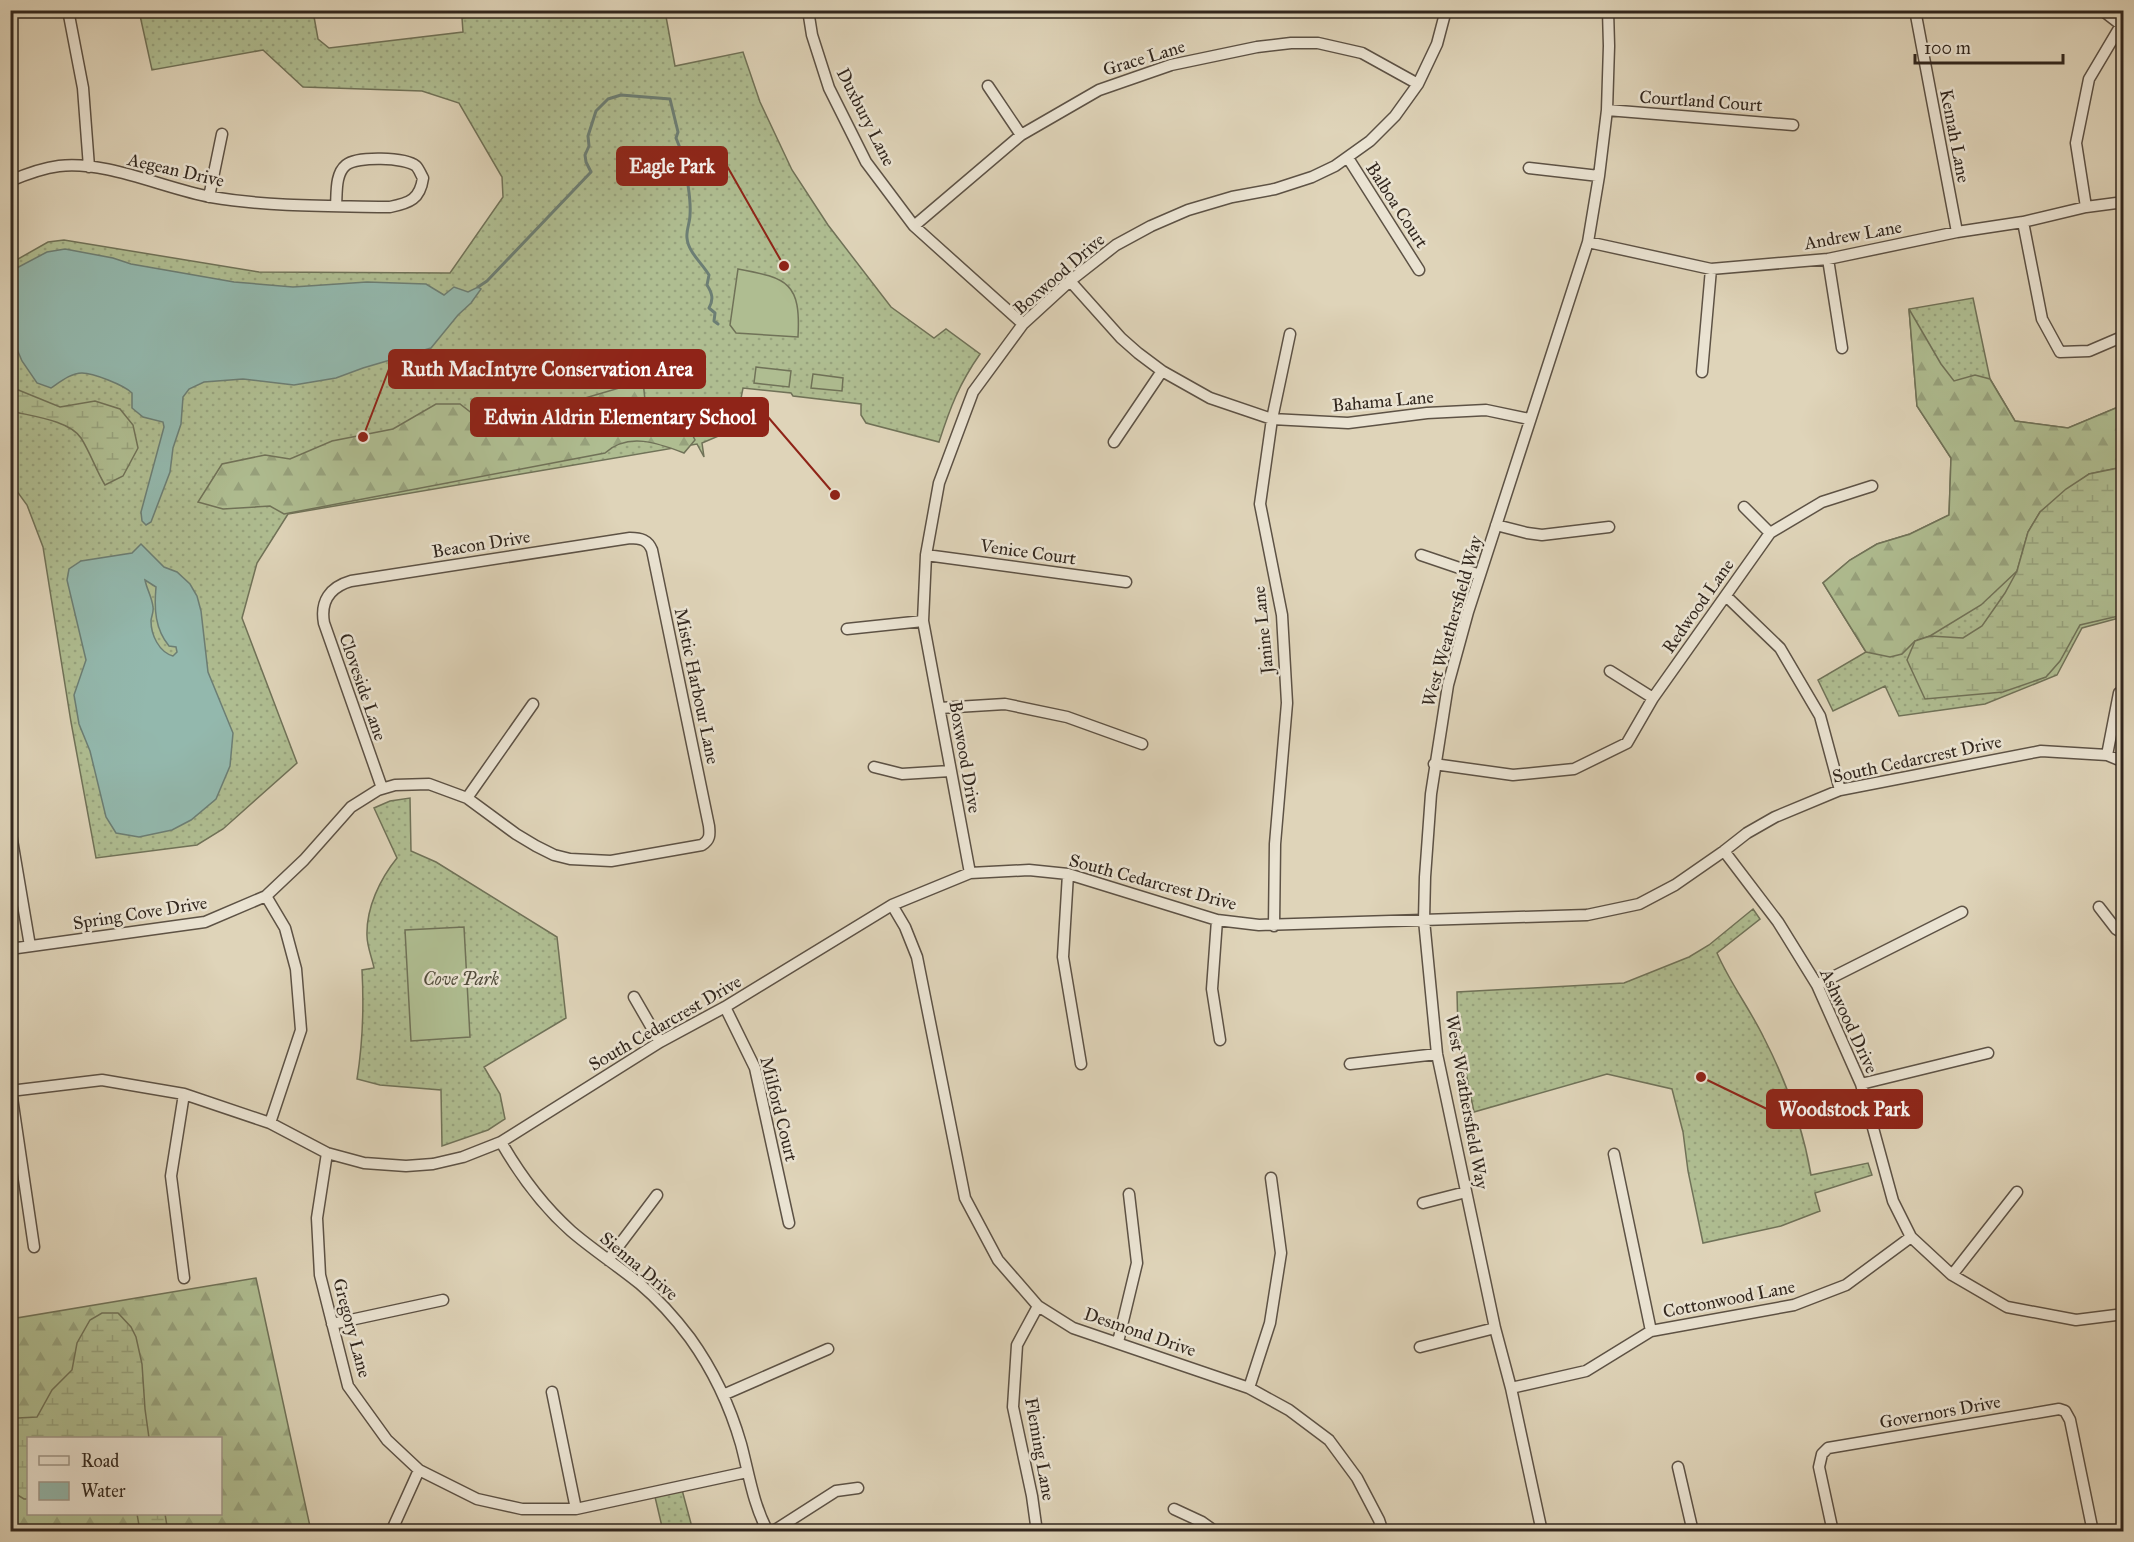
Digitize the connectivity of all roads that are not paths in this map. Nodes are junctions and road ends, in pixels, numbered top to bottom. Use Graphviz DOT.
graph roads {
  1 [pos="68,10"];
  2 [pos="808,10"];
  3 [pos="1446,10"];
  4 [pos="1608,10"];
  5 [pos="1915,10"];
  6 [pos="2102,10"];
  7 [pos="2122,22"];
  8 [pos="1418,84"];
  9 [pos="988,86"];
  10 [pos="1606,110"];
  11 [pos="1793,125"];
  12 [pos="222,134"];
  13 [pos="1021,135"];
  14 [pos="1347,158"];
  15 [pos="89,166"];
  16 [pos="1529,168"];
  17 [pos="1599,176"];
  18 [pos="10,181"];
  19 [pos="209,196"];
  20 [pos="2124,202"];
  21 [pos="336,206"];
  22 [pos="2086,207"];
  23 [pos="2023,222"];
  24 [pos="914,226"];
  25 [pos="1957,232"];
  26 [pos="1588,242"];
  27 [pos="1828,259"];
  28 [pos="1711,269"];
  29 [pos="1419,270"];
  30 [pos="1070,281"];
  31 [pos="1023,324"];
  32 [pos="1290,334"];
  33 [pos="2124,336"];
  34 [pos="1842,348"];
  35 [pos="1162,371"];
  36 [pos="1702,372"];
  37 [pos="1272,418"];
  38 [pos="1529,419"];
  39 [pos="1114,442"];
  40 [pos="1872,486"];
  41 [pos="1744,507"];
  42 [pos="1496,525"];
  43 [pos="1609,527"];
  44 [pos="1770,533"];
  45 [pos="644,540"];
  46 [pos="926,555"];
  47 [pos="1421,555"];
  48 [pos="1480,575"];
  49 [pos="1126,582"];
  50 [pos="328,595"];
  51 [pos="1726,596"];
  52 [pos="923,621"];
  53 [pos="846,629"];
  54 [pos="1610,671"];
  55 [pos="2119,693"];
  56 [pos="1653,698"];
  57 [pos="533,704"];
  58 [pos="940,708"];
  59 [pos="1142,744"];
  60 [pos="2107,755"];
  61 [pos="2124,762"];
  62 [pos="1434,764"];
  63 [pos="874,767"];
  64 [pos="950,771"];
  65 [pos="382,788"];
  66 [pos="1840,790"];
  67 [pos="466,798"];
  68 [pos="10,828"];
  69 [pos="707,841"];
  70 [pos="1724,851"];
  71 [pos="970,873"];
  72 [pos="1068,874"];
  73 [pos="266,896"];
  74 [pos="892,905"];
  75 [pos="2099,907"];
  76 [pos="1962,912"];
  77 [pos="1217,920"];
  78 [pos="1424,921"];
  79 [pos="1274,926"];
  80 [pos="2124,934"];
  81 [pos="30,946"];
  82 [pos="10,950"];
  83 [pos="1817,985"];
  84 [pos="634,997"];
  85 [pos="725,1007"];
  86 [pos="1220,1040"];
  87 [pos="660,1042"];
  88 [pos="1988,1053"];
  89 [pos="1437,1054"];
  90 [pos="1081,1064"];
  91 [pos="1350,1064"];
  92 [pos="1861,1084"];
  93 [pos="11,1091"];
  94 [pos="184,1094"];
  95 [pos="270,1123"];
  96 [pos="501,1142"];
  97 [pos="327,1153"];
  98 [pos="1614,1154"];
  99 [pos="1271,1178"];
  100 [pos="1466,1192"];
  101 [pos="2017,1192"];
  102 [pos="1129,1194"];
  103 [pos="657,1195"];
  104 [pos="1423,1203"];
  105 [pos="789,1223"];
  106 [pos="1911,1237"];
  107 [pos="34,1247"];
  108 [pos="608,1260"];
  109 [pos="1952,1275"];
  110 [pos="184,1278"];
  111 [pos="442,1300"];
  112 [pos="1038,1306"];
  113 [pos="2124,1314"];
  114 [pos="332,1324"];
  115 [pos="1495,1328"];
  116 [pos="1651,1330"];
  117 [pos="1118,1342"];
  118 [pos="1420,1347"];
  119 [pos="828,1349"];
  120 [pos="1249,1388"];
  121 [pos="1511,1388"];
  122 [pos="552,1392"];
  123 [pos="723,1395"];
  124 [pos="1678,1467"];
  125 [pos="420,1470"];
  126 [pos="747,1472"];
  127 [pos="858,1488"];
  128 [pos="576,1509"];
  129 [pos="1174,1509"];
  130 [pos="391,1532"];
  131 [pos="770,1532"];
  132 [pos="1037,1532"];
  133 [pos="1216,1532"];
  134 [pos="1383,1532"];
  135 [pos="1542,1532"];
  136 [pos="1693,1532"];
  137 [pos="1833,1532"];
  138 [pos="2093,1532"];
  1 -- 15 [label="street"];
  2 -- 24 [label="street, Duxbury Lane"];
  3 -- 8 [label="street, Boxwood Drive"];
  4 -- 10 [label="street, West Weathersfield Way"];
  5 -- 25 [label="street, Kemah Lane"];
  6 -- 7 [label="street"];
  7 -- 22 [label="street"];
  8 -- 13 [label="street, Grace Lane"];
  8 -- 14 [label="street, Boxwood Drive"];
  9 -- 13 [label="street"];
  10 -- 11 [label="street, Courtland Court"];
  10 -- 17 [label="street, West Weathersfield Way"];
  12 -- 19 [label="street"];
  13 -- 24 [label="street, Grace Lane"];
  14 -- 29 [label="street, Balboa Court"];
  14 -- 30 [label="street, Boxwood Drive"];
  15 -- 18 [label="street, Aegean Drive"];
  15 -- 19 [label="street, Aegean Drive"];
  16 -- 17 [label="street"];
  17 -- 26 [label="street, West Weathersfield Way"];
  19 -- 21 [label="street, Aegean Drive"];
  20 -- 22 [label="street, Andrew Lane"];
  21 -- 21 [label="street, Aegean Drive"];
  22 -- 23 [label="street, Andrew Lane"];
  23 -- 25 [label="street, Andrew Lane"];
  23 -- 33 [label="street"];
  24 -- 31 [label="street, Duxbury Lane"];
  25 -- 27 [label="street, Andrew Lane"];
  26 -- 28 [label="street, Andrew Lane"];
  26 -- 38 [label="street, West Weathersfield Way"];
  27 -- 28 [label="street, Andrew Lane"];
  27 -- 34 [label="street"];
  28 -- 36 [label="street"];
  30 -- 31 [label="street, Boxwood Drive"];
  30 -- 35 [label="street, Bahama Lane"];
  31 -- 46 [label="street, Boxwood Drive"];
  32 -- 37 [label="street, Janine Lane"];
  35 -- 37 [label="street, Bahama Lane"];
  35 -- 39 [label="street"];
  37 -- 38 [label="street, Bahama Lane"];
  37 -- 79 [label="street, Janine Lane"];
  38 -- 42 [label="street, West Weathersfield Way"];
  40 -- 44 [label="street, Redwood Lane"];
  41 -- 44 [label="street"];
  42 -- 43 [label="street"];
  42 -- 48 [label="street, West Weathersfield Way"];
  44 -- 51 [label="street, Redwood Lane"];
  45 -- 50 [label="street, Beacon Drive"];
  45 -- 69 [label="street, Mistic Harbour Lane"];
  46 -- 49 [label="street, Venice Court"];
  46 -- 52 [label="street, Boxwood Drive"];
  47 -- 48 [label="street"];
  48 -- 62 [label="street, West Weathersfield Way"];
  50 -- 65 [label="street, Cloveside Lane"];
  51 -- 56 [label="street, Redwood Lane"];
  51 -- 66 [label="street"];
  52 -- 53 [label="street"];
  52 -- 58 [label="street, Boxwood Drive"];
  54 -- 56 [label="street"];
  55 -- 60 [label="street"];
  56 -- 62 [label="street, Redwood Lane"];
  57 -- 67 [label="street"];
  58 -- 59 [label="street"];
  58 -- 64 [label="street, Boxwood Drive"];
  60 -- 61 [label="street, South Cedarcrest Drive"];
  60 -- 66 [label="street, South Cedarcrest Drive"];
  62 -- 78 [label="street, West Weathersfield Way"];
  63 -- 64 [label="street"];
  64 -- 71 [label="street, Boxwood Drive"];
  65 -- 67 [label="street, Spring Cove Drive"];
  65 -- 73 [label="street, Spring Cove Drive"];
  66 -- 70 [label="street, South Cedarcrest Drive"];
  67 -- 69 [label="street, Spring Cove Drive"];
  68 -- 81 [label="street"];
  70 -- 78 [label="street, South Cedarcrest Drive"];
  70 -- 83 [label="street, Ashwood Drive"];
  71 -- 72 [label="street, South Cedarcrest Drive"];
  71 -- 74 [label="street, South Cedarcrest Drive"];
  72 -- 77 [label="street, South Cedarcrest Drive"];
  72 -- 90 [label="street"];
  73 -- 81 [label="street, Spring Cove Drive"];
  73 -- 95 [label="street"];
  74 -- 85 [label="street, South Cedarcrest Drive"];
  74 -- 112 [label="street, Desmond Drive"];
  75 -- 80 [label="street"];
  76 -- 83 [label="street"];
  77 -- 79 [label="street, South Cedarcrest Drive"];
  77 -- 86 [label="street"];
  78 -- 79 [label="street, South Cedarcrest Drive"];
  78 -- 89 [label="street, West Weathersfield Way"];
  81 -- 82 [label="street, Spring Cove Drive"];
  83 -- 92 [label="street, Ashwood Drive"];
  84 -- 87 [label="street"];
  85 -- 87 [label="street, South Cedarcrest Drive"];
  85 -- 105 [label="street, Milford Court"];
  87 -- 96 [label="street, South Cedarcrest Drive"];
  88 -- 92 [label="street"];
  89 -- 91 [label="street"];
  89 -- 100 [label="street, West Weathersfield Way"];
  92 -- 106 [label="street, Ashwood Drive"];
  93 -- 94 [label="street, South Cedarcrest Drive"];
  93 -- 107 [label="street"];
  94 -- 95 [label="street, South Cedarcrest Drive"];
  94 -- 110 [label="street"];
  95 -- 97 [label="street, South Cedarcrest Drive"];
  96 -- 97 [label="street, South Cedarcrest Drive"];
  96 -- 108 [label="street, Sienna Drive"];
  97 -- 114 [label="street, Gregory Lane"];
  98 -- 116 [label="street"];
  99 -- 120 [label="street"];
  100 -- 104 [label="street"];
  100 -- 115 [label="street, West Weathersfield Way"];
  101 -- 109 [label="street"];
  102 -- 117 [label="street"];
  103 -- 108 [label="street"];
  106 -- 109 [label="street, Ashwood Drive"];
  106 -- 116 [label="street, Cottonwood Lane"];
  108 -- 123 [label="street, Sienna Drive"];
  109 -- 113 [label="street, Ashwood Drive"];
  111 -- 114 [label="street"];
  112 -- 117 [label="street, Desmond Drive"];
  112 -- 132 [label="street, Fleming Lane"];
  114 -- 125 [label="street, Gregory Lane"];
  115 -- 118 [label="street"];
  115 -- 121 [label="street, West Weathersfield Way"];
  116 -- 121 [label="street, Cottonwood Lane"];
  117 -- 120 [label="street, Desmond Drive"];
  119 -- 123 [label="street"];
  120 -- 134 [label="street, Desmond Drive"];
  121 -- 135 [label="street, West Weathersfield Way"];
  122 -- 128 [label="street"];
  123 -- 126 [label="street, Sienna Drive"];
  124 -- 136 [label="street"];
  125 -- 128 [label="street, Gregory Lane"];
  125 -- 130 [label="street"];
  126 -- 128 [label="street, Gregory Lane"];
  126 -- 131 [label="street, Sienna Drive"];
  127 -- 131 [label="street"];
  129 -- 133 [label="street"];
  137 -- 138 [label="street, Governors Drive"];
}
